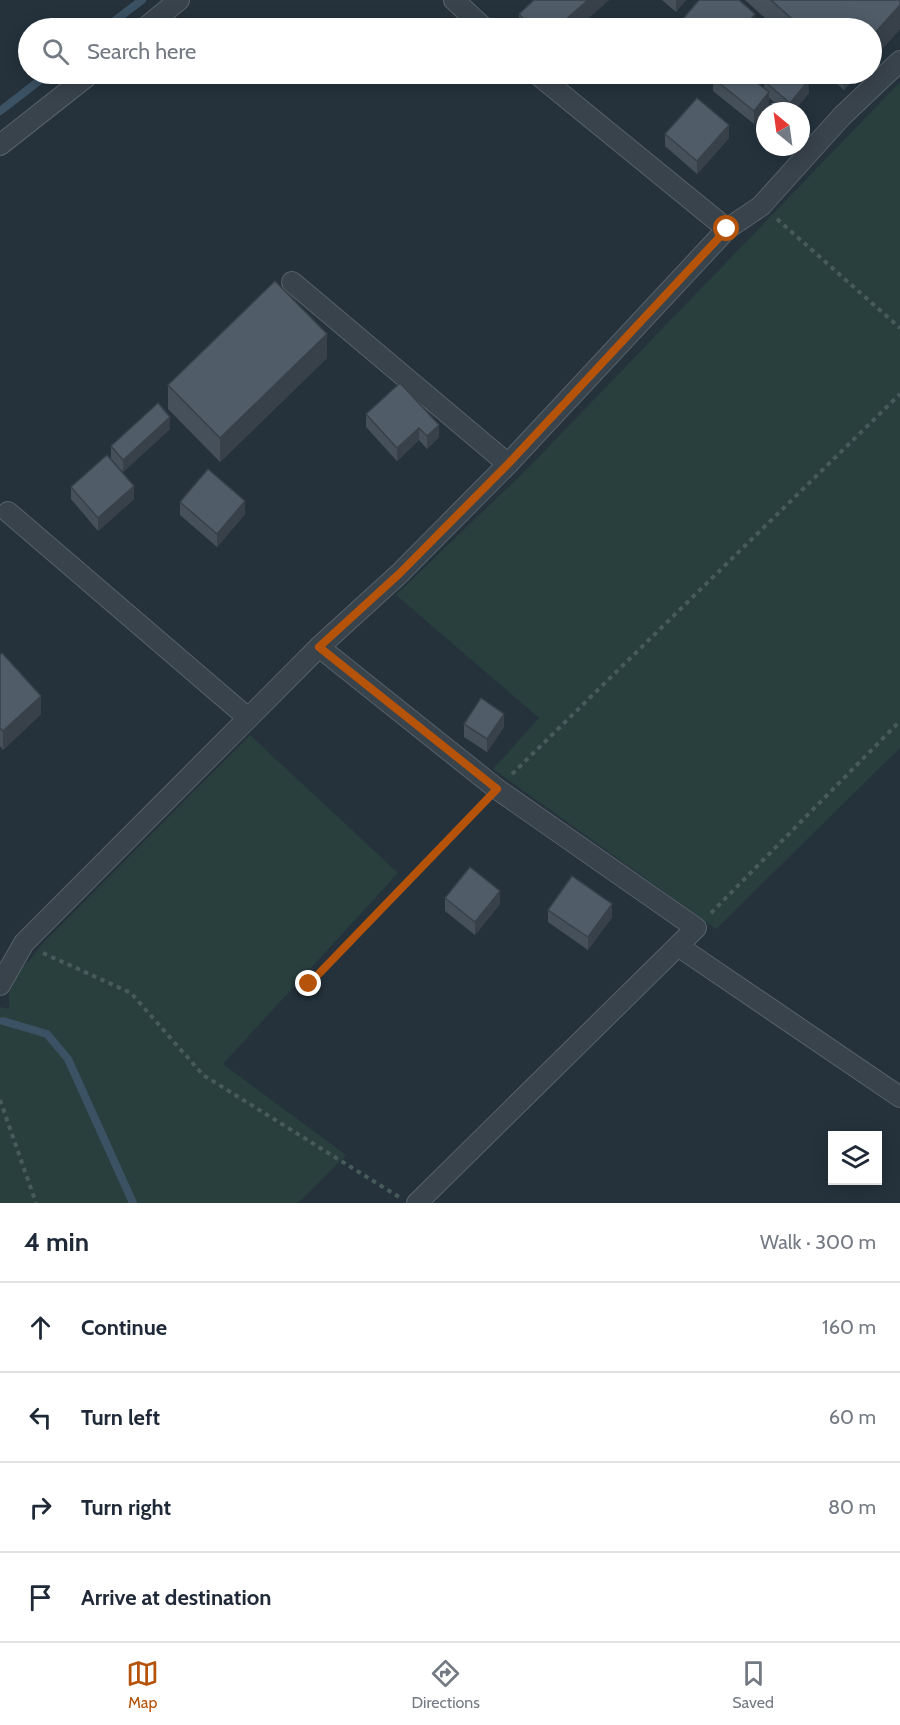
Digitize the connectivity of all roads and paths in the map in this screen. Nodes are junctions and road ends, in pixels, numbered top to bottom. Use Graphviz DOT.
graph roads {
  1 [pos="179,0"];
  2 [pos="454,0"];
  3 [pos="157,18"];
  4 [pos="473,18"];
  5 [pos="900,62"];
  6 [pos="882,79"];
  7 [pos="78,84"];
  8 [pos="549,84"];
  9 [pos="876,84"];
  10 [pos="0,146"];
  11 [pos="762,206"];
  12 [pos="727,229"];
  13 [pos="292,282"];
  14 [pos="900,328"];
  15 [pos="900,394"];
  16 [pos="508,464"];
  17 [pos="8,512"];
  18 [pos="319,647"];
  19 [pos="248,718"];
  20 [pos="900,721"];
  21 [pos="497,789"];
  22 [pos="696,928"];
  23 [pos="24,944"];
  24 [pos="678,946"];
  25 [pos="309,984"];
  26 [pos="0,985"];
  27 [pos="900,1097"];
  28 [pos="0,1100"];
  29 [pos="36,1203"];
  30 [pos="409,1203"];
  31 [pos="417,1203"];
  1 -- 3 [label="street"];
  2 -- 4 [label="street"];
  5 -- 6 [label="street"];
  7 -- 10 [label="street"];
  8 -- 12 [label="street"];
  9 -- 11 [label="street"];
  11 -- 12 [label="street"];
  11 -- 14 [label="path"];
  12 -- 16 [label="street"];
  13 -- 16 [label="street"];
  15 -- 21 [label="path"];
  16 -- 18 [label="street"];
  17 -- 19 [label="street"];
  18 -- 19 [label="street"];
  18 -- 21 [label="street"];
  19 -- 23 [label="street"];
  20 -- 22 [label="path"];
  21 -- 22 [label="street"];
  21 -- 25 [label="path"];
  22 -- 24 [label="street"];
  23 -- 26 [label="street"];
  23 -- 30 [label="path"];
  24 -- 27 [label="street"];
  24 -- 31 [label="street"];
  28 -- 29 [label="path"];
}
